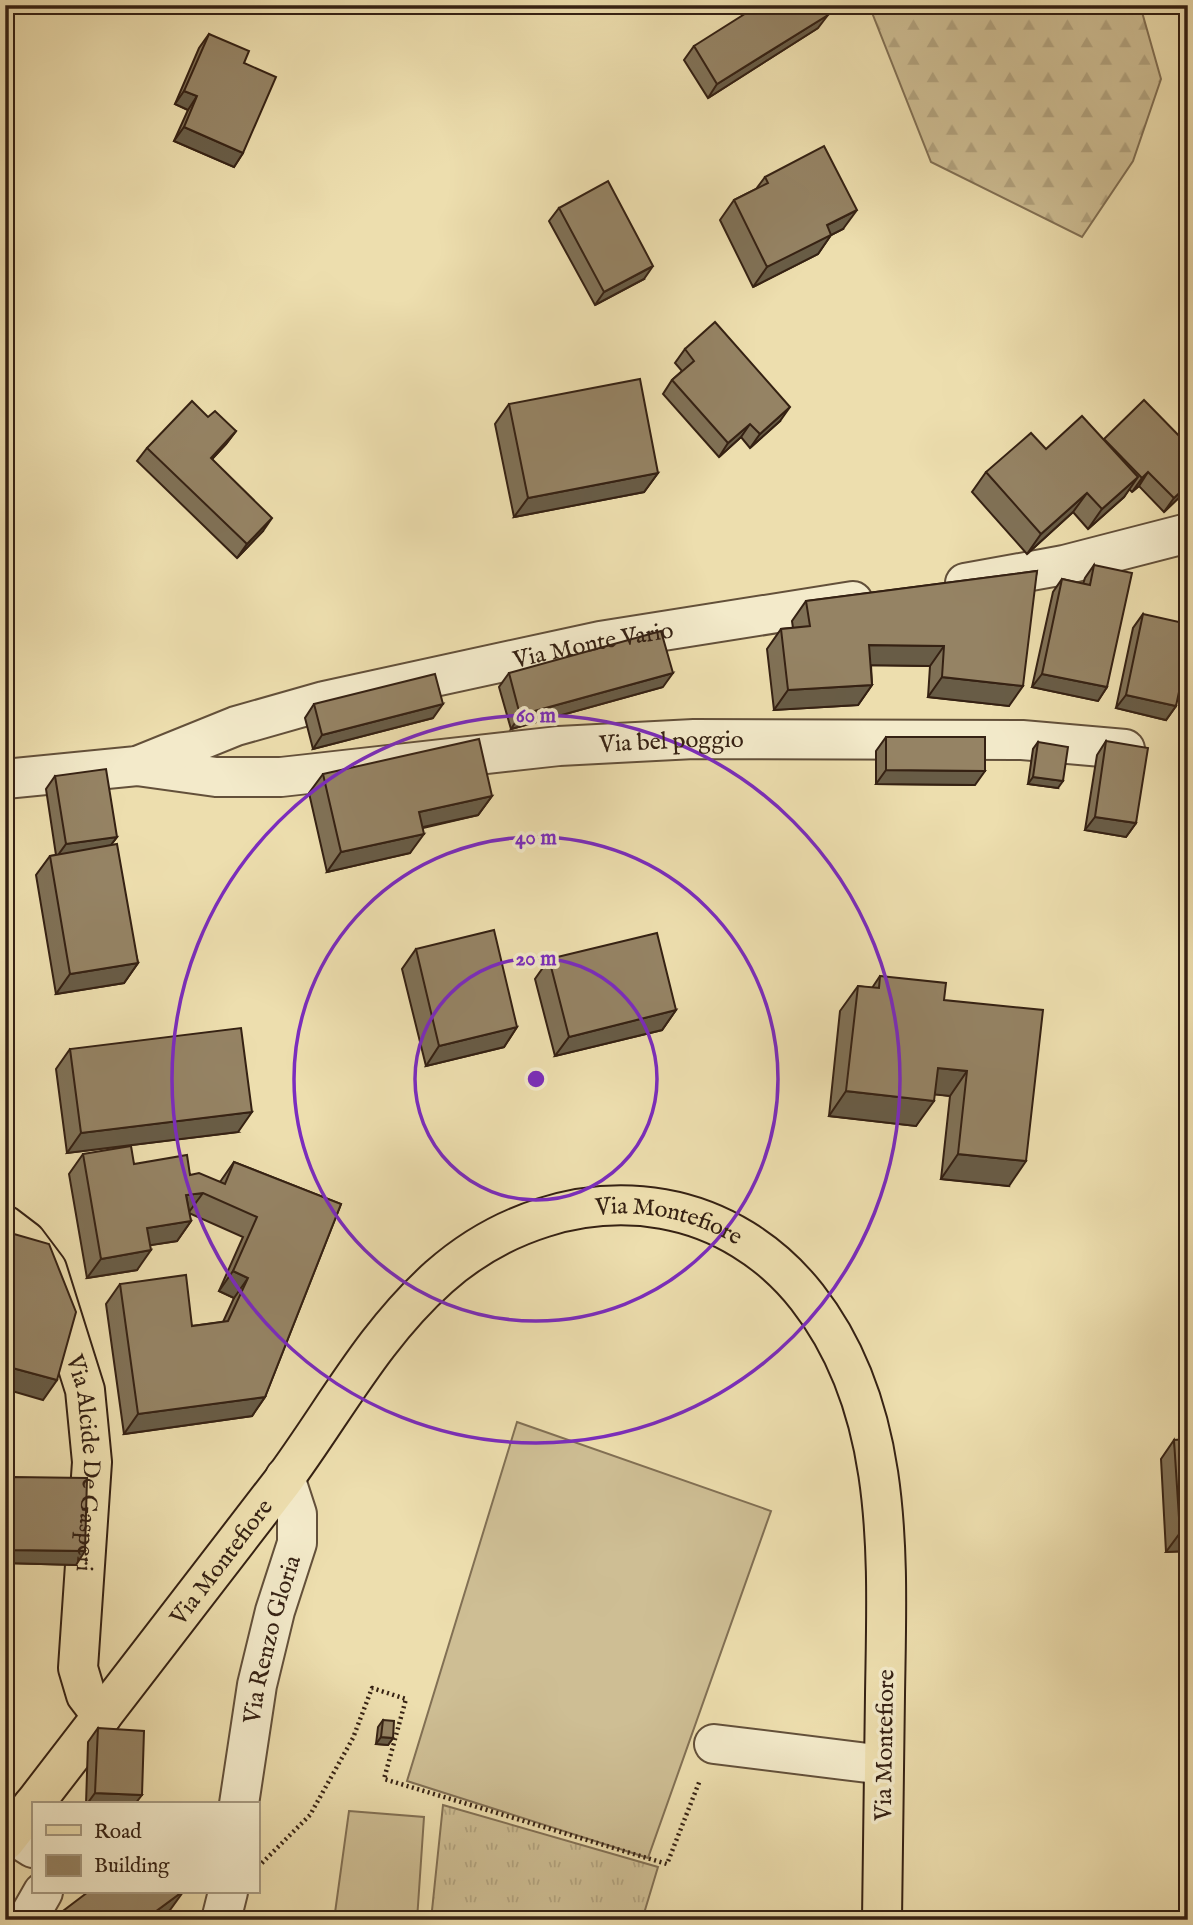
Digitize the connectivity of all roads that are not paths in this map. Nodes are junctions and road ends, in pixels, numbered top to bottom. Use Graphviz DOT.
graph roads {
  1 [pos="1188,533"];
  2 [pos="927,590"];
  3 [pos="887,596"];
  4 [pos="1125,749"];
  5 [pos="137,766"];
  6 [pos="5,779"];
  7 [pos="5,1226"];
  8 [pos="285,1477"];
  9 [pos="102,1716"];
  10 [pos="714,1744"];
  11 [pos="884,1765"];
  12 [pos="40,1802"];
  13 [pos="239,1802"];
  14 [pos="42,1894"];
  15 [pos="228,1894"];
  16 [pos="27,1920"];
  17 [pos="221,1920"];
  18 [pos="883,1920"];
  1 -- 2 [label="street"];
  3 -- 5 [label="street, Via Monte Vario"];
  4 -- 5 [label="street, Via bel poggio"];
  5 -- 6 [label="street, Via Monte Vario"];
  7 -- 9 [label="main road, Via Alcide De Gasperi"];
  8 -- 9 [label="main road, Via Montefiore"];
  8 -- 11 [label="main road, Via Montefiore"];
  8 -- 13 [label="street, Via Renzo Gloria"];
  9 -- 12 [label="main road, Via Montefiore"];
  10 -- 11 [label="street"];
  11 -- 18 [label="main road, Via Montefiore"];
  14 -- 16 [label="street"];
  15 -- 17 [label="street"];
}
